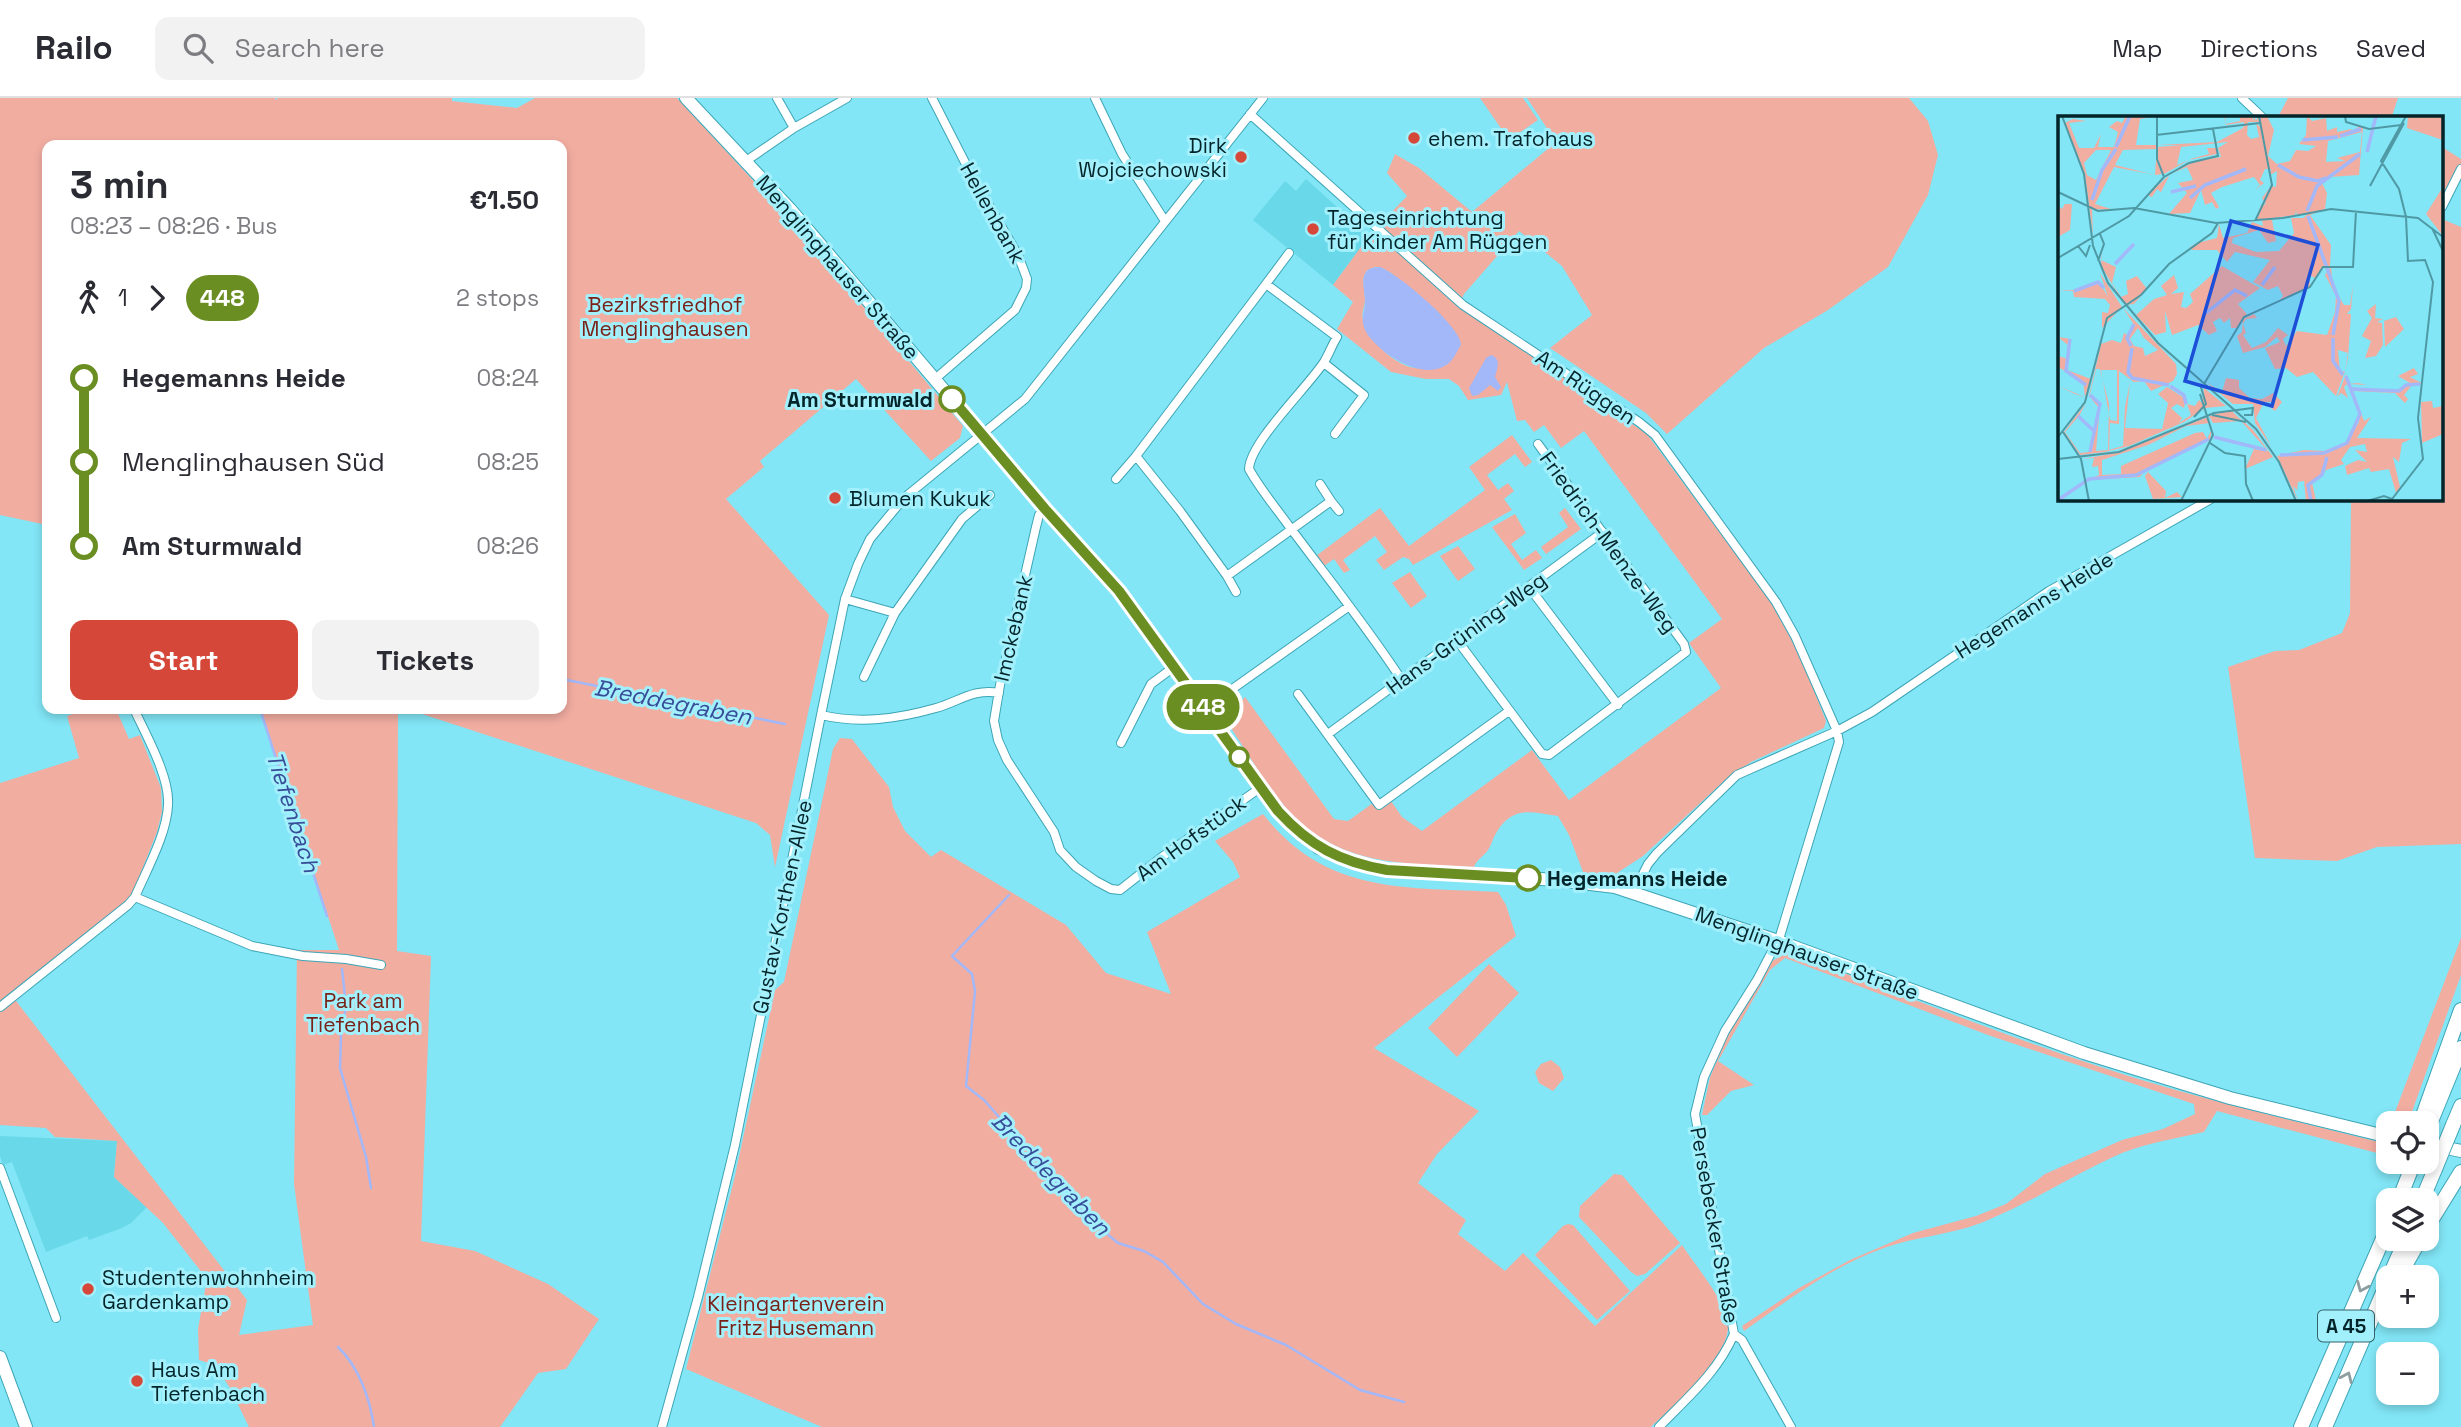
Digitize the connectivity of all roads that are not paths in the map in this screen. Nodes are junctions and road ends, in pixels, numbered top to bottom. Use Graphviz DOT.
graph roads {
  1 [pos="686,98"];
  2 [pos="777,98"];
  3 [pos="847,98"];
  4 [pos="932,98"];
  5 [pos="1095,98"];
  6 [pos="1263,98"];
  7 [pos="2242,98"];
  8 [pos="1250,114"];
  9 [pos="2261,116"];
  10 [pos="794,128"];
  11 [pos="746,161"];
  12 [pos="2461,169"];
  13 [pos="2444,203"];
  14 [pos="1165,221"];
  15 [pos="1289,253"];
  16 [pos="1266,284"];
  17 [pos="1324,363"];
  18 [pos="934,379"];
  19 [pos="982,434"];
  20 [pos="1335,434"];
  21 [pos="1538,444"];
  22 [pos="1136,456"];
  23 [pos="1116,479"];
  24 [pos="1320,484"];
  25 [pos="990,495"];
  26 [pos="2209,500"];
  27 [pos="1331,501"];
  28 [pos="1045,509"];
  29 [pos="1339,512"];
  30 [pos="1292,530"];
  31 [pos="1603,532"];
  32 [pos="1227,576"];
  33 [pos="1530,587"];
  34 [pos="1237,592"];
  35 [pos="845,599"];
  36 [pos="1348,607"];
  37 [pos="895,613"];
  38 [pos="1457,640"];
  39 [pos="1174,667"];
  40 [pos="864,677"];
  41 [pos="1401,679"];
  42 [pos="999,693"];
  43 [pos="1298,694"];
  44 [pos="1618,705"];
  45 [pos="1204,709"];
  46 [pos="1509,711"];
  47 [pos="136,714"];
  48 [pos="821,715"];
  49 [pos="1837,731"];
  50 [pos="1328,734"];
  51 [pos="1121,743"];
  52 [pos="1260,788"];
  53 [pos="1634,892"];
  54 [pos="135,897"];
  55 [pos="1778,941"];
  56 [pos="382,965"];
  57 [pos="0,1007"];
  58 [pos="2461,1010"];
  59 [pos="2461,1048"];
  60 [pos="2461,1106"];
  61 [pos="2429,1111"];
  62 [pos="2431,1111"];
  63 [pos="2376,1134"];
  64 [pos="2439,1146"];
  65 [pos="2461,1151"];
  66 [pos="0,1168"];
  67 [pos="2460,1173"];
  68 [pos="2427,1188"];
  69 [pos="2439,1207"];
  70 [pos="2377,1251"];
  71 [pos="2376,1309"];
  72 [pos="2376,1317"];
  73 [pos="56,1318"];
  74 [pos="1734,1334"];
  75 [pos="2362,1343"];
  76 [pos="0,1357"];
  77 [pos="26,1427"];
  78 [pos="662,1427"];
  79 [pos="1659,1427"];
  80 [pos="1791,1427"];
  81 [pos="2301,1427"];
  82 [pos="2325,1427"];
  1 -- 11 [label="street, Menglinghauser Straße"];
  2 -- 10 [label="street"];
  3 -- 10 [label="street"];
  4 -- 18 [label="street, Hellenbank"];
  5 -- 14 [label="street"];
  6 -- 8 [label="street"];
  7 -- 9 [label="street"];
  8 -- 14 [label="street"];
  8 -- 49 [label="street, Am Rüggen"];
  10 -- 11 [label="street"];
  11 -- 18 [label="street, Menglinghauser Straße"];
  12 -- 13 [label="street"];
  14 -- 19 [label="street"];
  15 -- 16 [label="street"];
  16 -- 17 [label="street"];
  16 -- 22 [label="street"];
  17 -- 20 [label="street"];
  17 -- 30 [label="street"];
  18 -- 19 [label="street, Menglinghauser Straße"];
  19 -- 28 [label="street, Menglinghauser Straße"];
  19 -- 35 [label="street, Gustav-Korthen-Allee"];
  21 -- 31 [label="street, Friedrich-Menze-Weg"];
  22 -- 23 [label="street"];
  22 -- 32 [label="street"];
  24 -- 27 [label="street"];
  25 -- 37 [label="street"];
  26 -- 49 [label="street, Hegemanns Heide"];
  27 -- 29 [label="street"];
  27 -- 30 [label="street"];
  28 -- 39 [label="street, Menglinghauser Straße"];
  28 -- 42 [label="street, Imckebank"];
  30 -- 32 [label="street"];
  30 -- 36 [label="street"];
  31 -- 33 [label="street, Hans-Grüning-Weg"];
  31 -- 44 [label="street, Friedrich-Menze-Weg"];
  32 -- 34 [label="street"];
  33 -- 38 [label="street, Hans-Grüning-Weg"];
  33 -- 44 [label="street"];
  35 -- 37 [label="street"];
  35 -- 48 [label="street, Gustav-Korthen-Allee"];
  36 -- 41 [label="street"];
  36 -- 45 [label="street"];
  37 -- 40 [label="street"];
  38 -- 41 [label="street, Hans-Grüning-Weg"];
  38 -- 46 [label="street, Friedrich-Menze-Weg"];
  39 -- 45 [label="street, Menglinghauser Straße"];
  39 -- 51 [label="street"];
  41 -- 50 [label="street, Hans-Grüning-Weg"];
  42 -- 48 [label="street, Imckebank"];
  42 -- 52 [label="street, Am Hofstück"];
  43 -- 50 [label="street"];
  44 -- 46 [label="street, Friedrich-Menze-Weg"];
  45 -- 52 [label="street, Menglinghauser Straße"];
  46 -- 50 [label="street"];
  47 -- 54 [label="street"];
  48 -- 78 [label="street, Gustav-Korthen-Allee"];
  49 -- 53 [label="street, Hegemanns Heide"];
  49 -- 55 [label="street, Persebecker Straße"];
  52 -- 53 [label="street, Menglinghauser Straße"];
  53 -- 55 [label="street, Menglinghauser Straße"];
  54 -- 56 [label="street"];
  54 -- 57 [label="street"];
  55 -- 63 [label="street, Menglinghauser Straße"];
  55 -- 74 [label="street, Persebecker Straße"];
  58 -- 61 [label="highway"];
  59 -- 62 [label="highway"];
  60 -- 68 [label="highway, bridge"];
  64 -- 65 [label="street"];
  66 -- 73 [label="street"];
  67 -- 69 [label="highway"];
  70 -- 81 [label="highway, A 45, one-way"];
  71 -- 75 [label="highway, A 45"];
  72 -- 75 [label="highway"];
  74 -- 79 [label="street, Persebecker Straße"];
  74 -- 80 [label="street"];
  82 -- 75 [label="highway, A 45, one-way"];
  76 -- 77 [label="street"];
}
